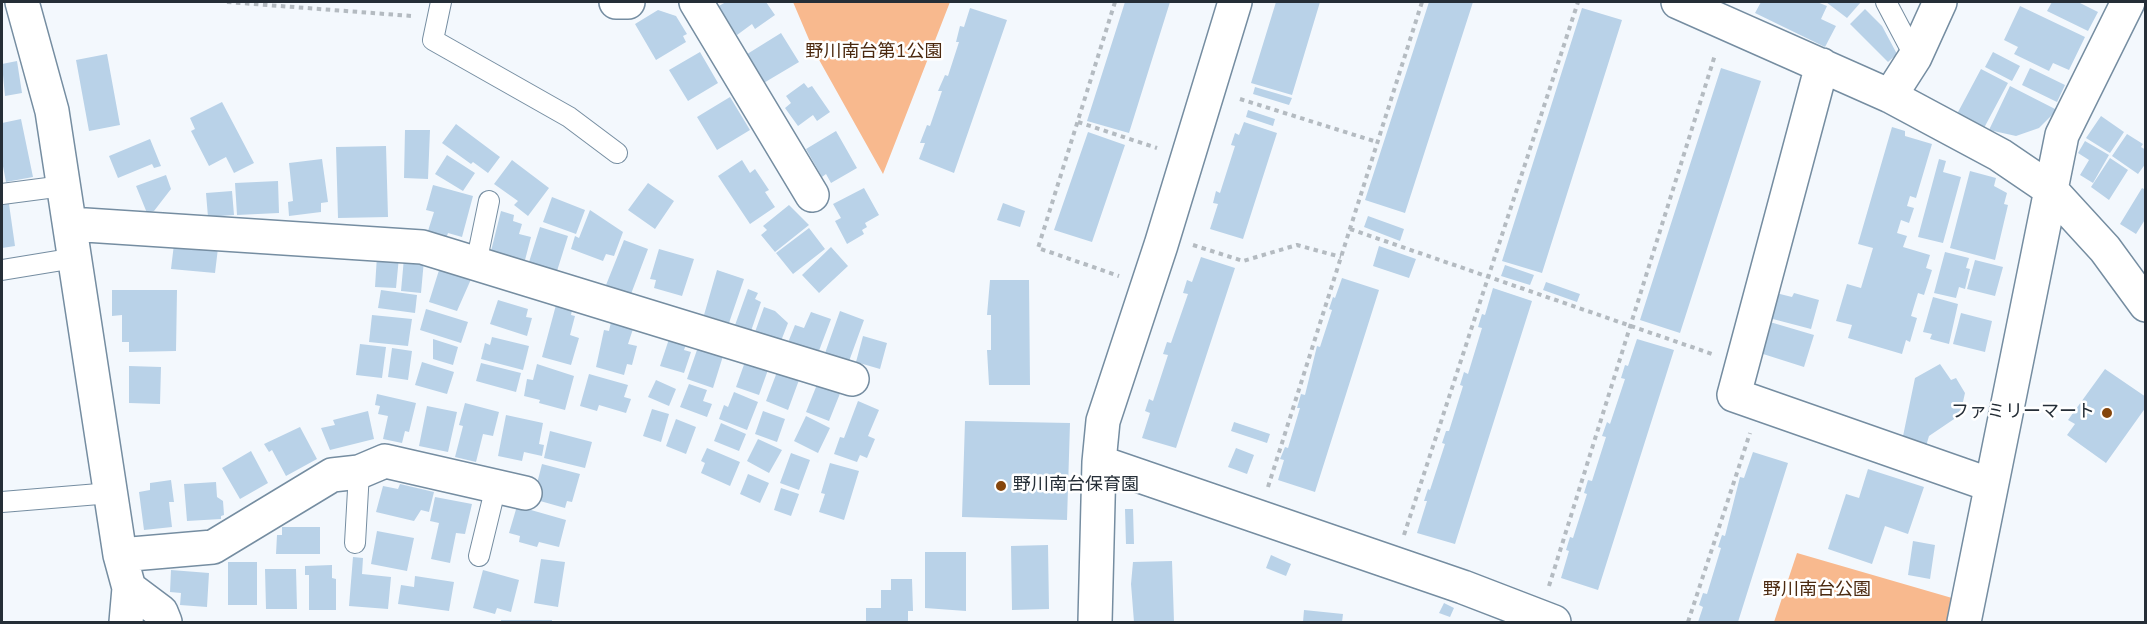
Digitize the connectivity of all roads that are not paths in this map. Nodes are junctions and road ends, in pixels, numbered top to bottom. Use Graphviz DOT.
graph roads {
  1 [pos="22,2"];
  2 [pos="441,2"];
  3 [pos="616,2"];
  4 [pos="628,2"];
  5 [pos="696,2"];
  6 [pos="1235,2"];
  7 [pos="1678,2"];
  8 [pos="1886,2"];
  9 [pos="1940,2"];
  10 [pos="2128,2"];
  11 [pos="1915,57"];
  12 [pos="1822,65"];
  13 [pos="1890,96"];
  14 [pos="617,153"];
  15 [pos="63,186"];
  16 [pos="2050,189"];
  17 [pos="2,194"];
  18 [pos="812,195"];
  19 [pos="489,201"];
  20 [pos="70,224"];
  21 [pos="75,258"];
  22 [pos="476,264"];
  23 [pos="2,270"];
  24 [pos="2145,305"];
  25 [pos="852,379"];
  26 [pos="1099,462"];
  27 [pos="359,472"];
  28 [pos="1991,485"];
  29 [pos="511,490"];
  30 [pos="111,493"];
  31 [pos="2,502"];
  32 [pos="355,543"];
  33 [pos="120,555"];
  34 [pos="479,556"];
  35 [pos="129,588"];
  36 [pos="1547,620"];
  37 [pos="126,622"];
  38 [pos="165,622"];
  39 [pos="1095,622"];
  40 [pos="1964,622"];
  1 -- 15 [label="street"];
  2 -- 14 [label="lane"];
  3 -- 4 [label="street"];
  5 -- 18 [label="street"];
  6 -- 26 [label="street"];
  7 -- 12 [label="street"];
  8 -- 11 [label="lane"];
  9 -- 11 [label="street"];
  10 -- 16 [label="street"];
  11 -- 13 [label="street"];
  12 -- 13 [label="street"];
  12 -- 28 [label="street"];
  13 -- 16 [label="street"];
  15 -- 17 [label="lane"];
  15 -- 20 [label="street"];
  16 -- 24 [label="street"];
  16 -- 28 [label="street"];
  19 -- 22 [label="lane"];
  20 -- 21 [label="street"];
  20 -- 22 [label="street"];
  21 -- 23 [label="lane"];
  21 -- 30 [label="street"];
  22 -- 25 [label="street"];
  26 -- 36 [label="street"];
  26 -- 39 [label="street"];
  27 -- 29 [label="street"];
  27 -- 32 [label="lane"];
  27 -- 33 [label="street"];
  28 -- 40 [label="street"];
  29 -- 34 [label="lane"];
  30 -- 31 [label="lane"];
  30 -- 33 [label="street"];
  33 -- 35 [label="street"];
  35 -- 37 [label="street"];
  35 -- 38 [label="street"];
}
